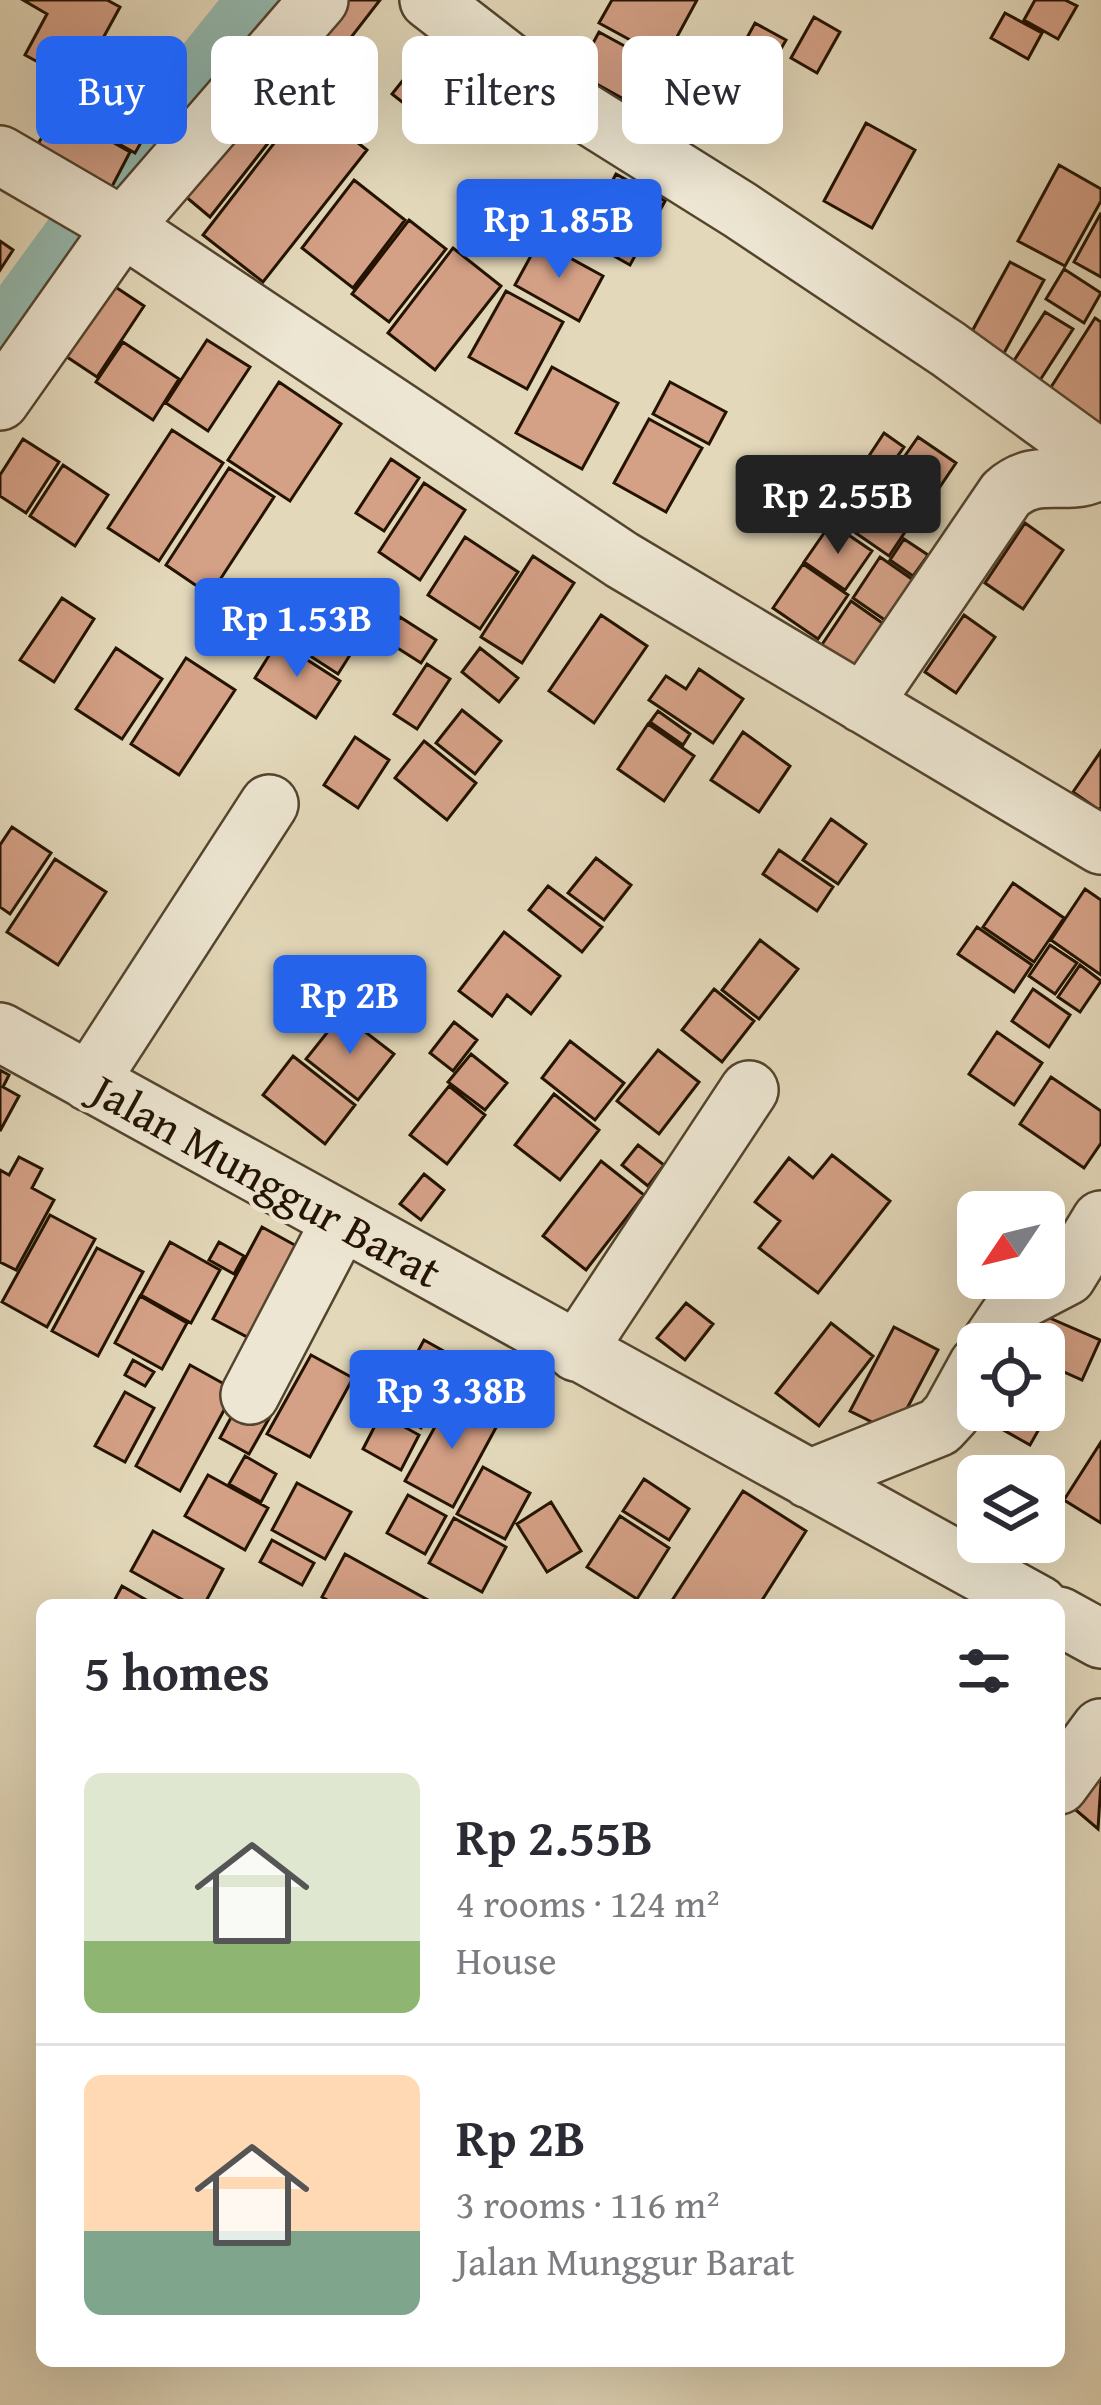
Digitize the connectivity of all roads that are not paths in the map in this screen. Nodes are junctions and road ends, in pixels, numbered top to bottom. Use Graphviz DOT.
graph roads {
  1 [pos="319,0"];
  2 [pos="429,0"];
  3 [pos="0,155"];
  4 [pos="108,219"];
  5 [pos="0,401"];
  6 [pos="1101,464"];
  7 [pos="863,704"];
  8 [pos="269,804"];
  9 [pos="1101,845"];
  10 [pos="0,1032"];
  11 [pos="89,1082"];
  12 [pos="749,1090"];
  13 [pos="1101,1220"];
  14 [pos="341,1221"];
  15 [pos="1004,1323"];
  16 [pos="576,1352"];
  17 [pos="250,1395"];
  18 [pos="957,1403"];
  19 [pos="808,1479"];
  20 [pos="1028,1599"];
  21 [pos="1065,1619"];
  22 [pos="1101,1639"];
  23 [pos="1101,1728"];
  24 [pos="1065,1777"];
  1 -- 4 [label="street"];
  2 -- 6 [label="street"];
  3 -- 4 [label="street"];
  4 -- 5 [label="street"];
  4 -- 7 [label="street"];
  6 -- 7 [label="street"];
  7 -- 9 [label="street"];
  8 -- 11 [label="street"];
  10 -- 11 [label="street, Jalan Munggur Barat"];
  11 -- 14 [label="street, Jalan Munggur Barat"];
  12 -- 16 [label="street"];
  13 -- 15 [label="street"];
  14 -- 16 [label="street, Jalan Munggur Barat"];
  14 -- 17 [label="street"];
  16 -- 19 [label="street, Jalan Munggur Barat"];
  18 -- 19 [label="street"];
  19 -- 20 [label="street, Jalan Munggur Barat"];
  21 -- 22 [label="street"];
  23 -- 24 [label="street"];
}
